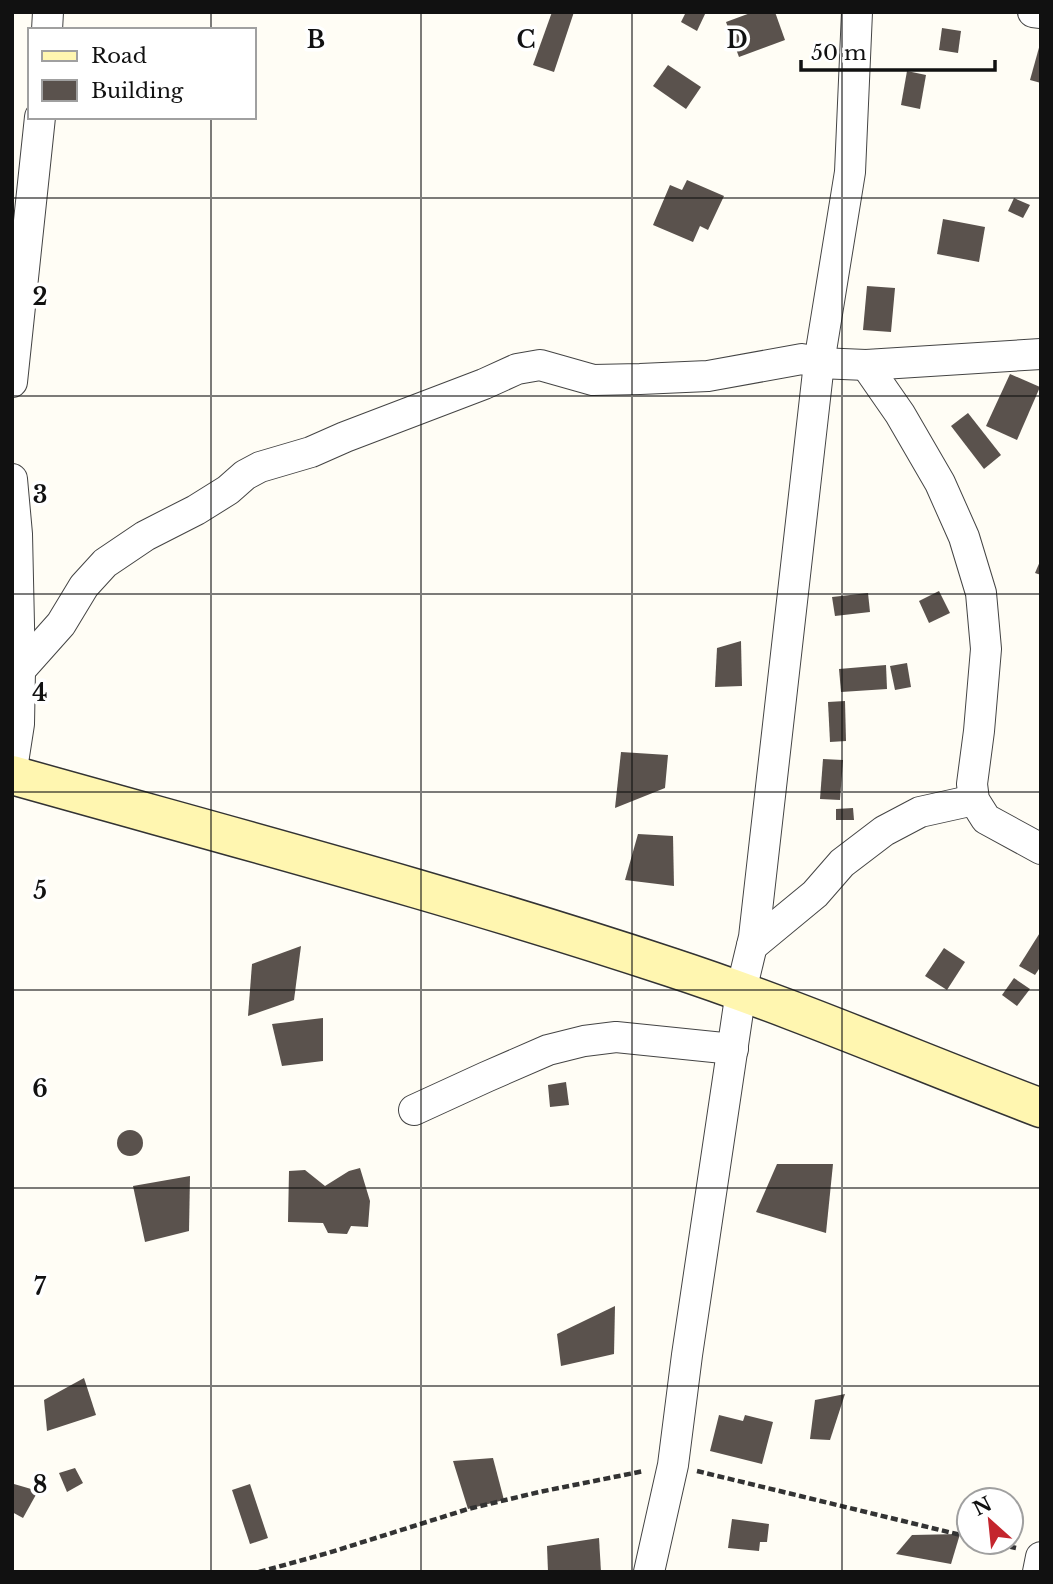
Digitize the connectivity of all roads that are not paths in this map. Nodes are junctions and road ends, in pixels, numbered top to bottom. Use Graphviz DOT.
graph roads {
  1 [pos="857,12"];
  2 [pos="1032,12"];
  3 [pos="1041,13"];
  4 [pos="40,119"];
  5 [pos="1041,354"];
  6 [pos="819,363"];
  7 [pos="866,365"];
  8 [pos="12,382"];
  9 [pos="12,479"];
  10 [pos="20,670"];
  11 [pos="12,769"];
  12 [pos="12,775"];
  13 [pos="974,800"];
  14 [pos="1041,849"];
  15 [pos="752,946"];
  16 [pos="741,991"];
  17 [pos="733,1049"];
  18 [pos="1041,1108"];
  19 [pos="414,1110"];
  20 [pos="1041,1557"];
  21 [pos="649,1572"];
  22 [pos="1038,1572"];
  1 -- 6 [label="street"];
  2 -- 3 [label="street"];
  4 -- 8 [label="street"];
  5 -- 7 [label="street"];
  6 -- 7 [label="street"];
  6 -- 10 [label="street"];
  6 -- 15 [label="street"];
  7 -- 13 [label="street"];
  9 -- 10 [label="street"];
  10 -- 11 [label="street"];
  12 -- 16 [label="street"];
  13 -- 14 [label="street"];
  13 -- 15 [label="street"];
  15 -- 16 [label="street"];
  16 -- 17 [label="street"];
  16 -- 18 [label="street"];
  17 -- 19 [label="street"];
  17 -- 21 [label="street"];
  20 -- 22 [label="street"];
}
